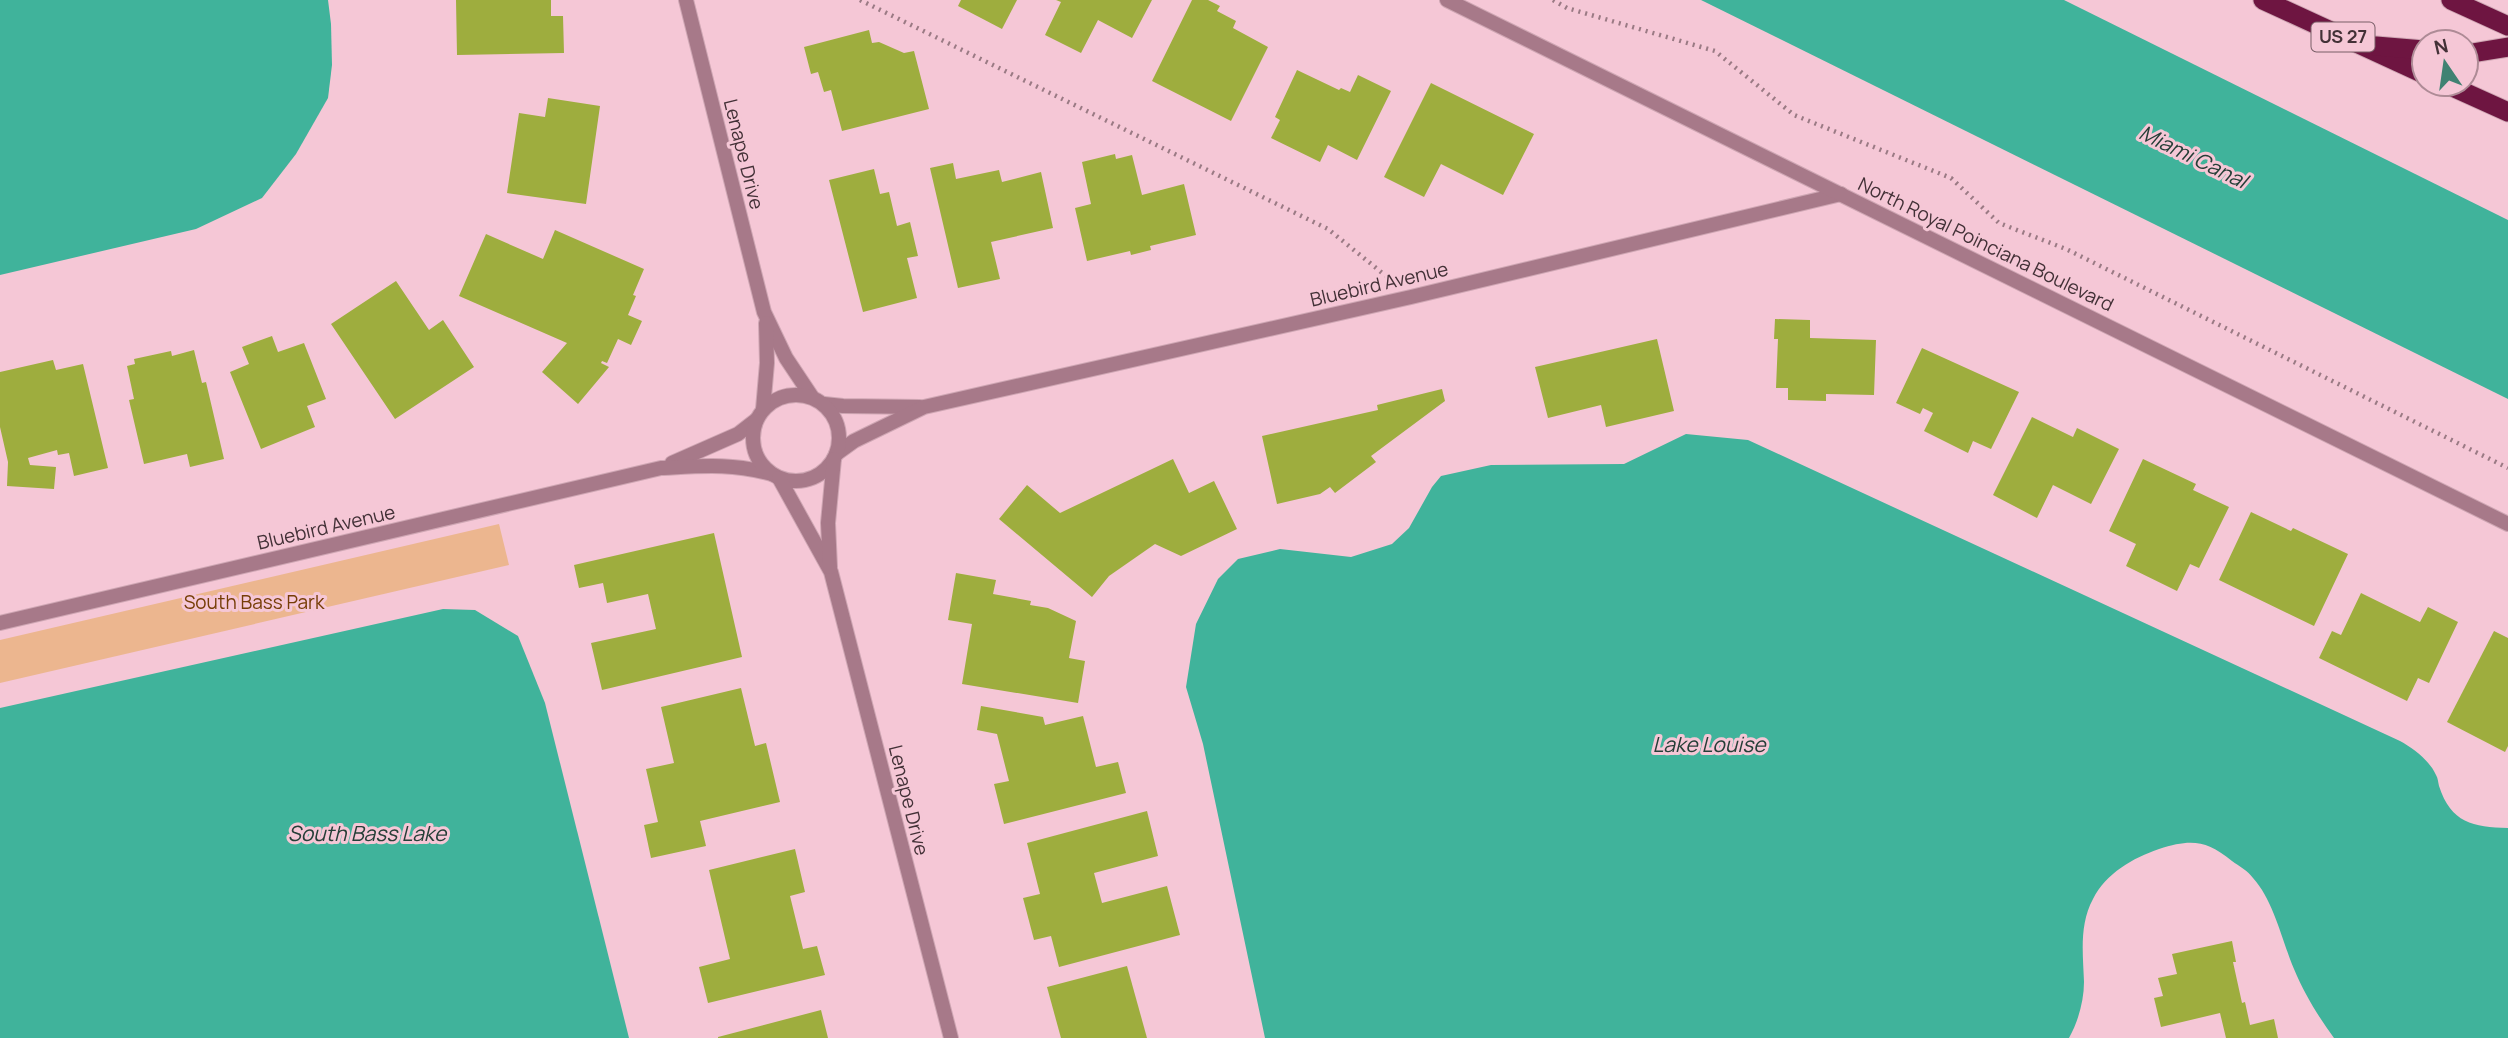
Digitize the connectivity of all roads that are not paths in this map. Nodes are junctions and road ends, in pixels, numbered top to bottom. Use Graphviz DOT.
graph roads {
  1 [pos="686,0"];
  2 [pos="1447,0"];
  3 [pos="2263,0"];
  4 [pos="2451,0"];
  5 [pos="2508,26"];
  6 [pos="2361,45"];
  7 [pos="2508,47"];
  8 [pos="2410,49"];
  9 [pos="2480,52"];
  10 [pos="2410,68"];
  11 [pos="2477,98"];
  12 [pos="2508,112"];
  13 [pos="1841,194"];
  14 [pos="766,318"];
  15 [pos="818,401"];
  16 [pos="925,407"];
  17 [pos="760,415"];
  18 [pos="835,455"];
  19 [pos="661,468"];
  20 [pos="776,476"];
  21 [pos="2508,524"];
  22 [pos="831,572"];
  23 [pos="0,623"];
  24 [pos="951,1038"];
  1 -- 14 [label="street, Lenape Drive"];
  2 -- 13 [label="street, North Royal Poinciana Boulevard"];
  3 -- 6 [label="highway, US 27"];
  4 -- 5 [label="highway"];
  6 -- 8 [label="highway"];
  6 -- 10 [label="highway, US 27"];
  7 -- 9 [label="highway"];
  11 -- 12 [label="highway"];
  13 -- 16 [label="street, Bluebird Avenue"];
  13 -- 21 [label="street, North Royal Poinciana Boulevard"];
  14 -- 15 [label="street, Lenape Drive"];
  14 -- 17 [label="street, Lenape Drive"];
  15 -- 16 [label="street, Bluebird Avenue"];
  15 -- 17 [label="street"];
  15 -- 18 [label="street"];
  16 -- 18 [label="street, Bluebird Avenue"];
  17 -- 19 [label="street, Bluebird Avenue"];
  17 -- 20 [label="street"];
  18 -- 20 [label="street"];
  18 -- 22 [label="street, Lenape Drive"];
  19 -- 20 [label="street, Bluebird Avenue"];
  19 -- 23 [label="street, Bluebird Avenue"];
  20 -- 22 [label="street, Lenape Drive"];
  22 -- 24 [label="street, Lenape Drive"];
}
